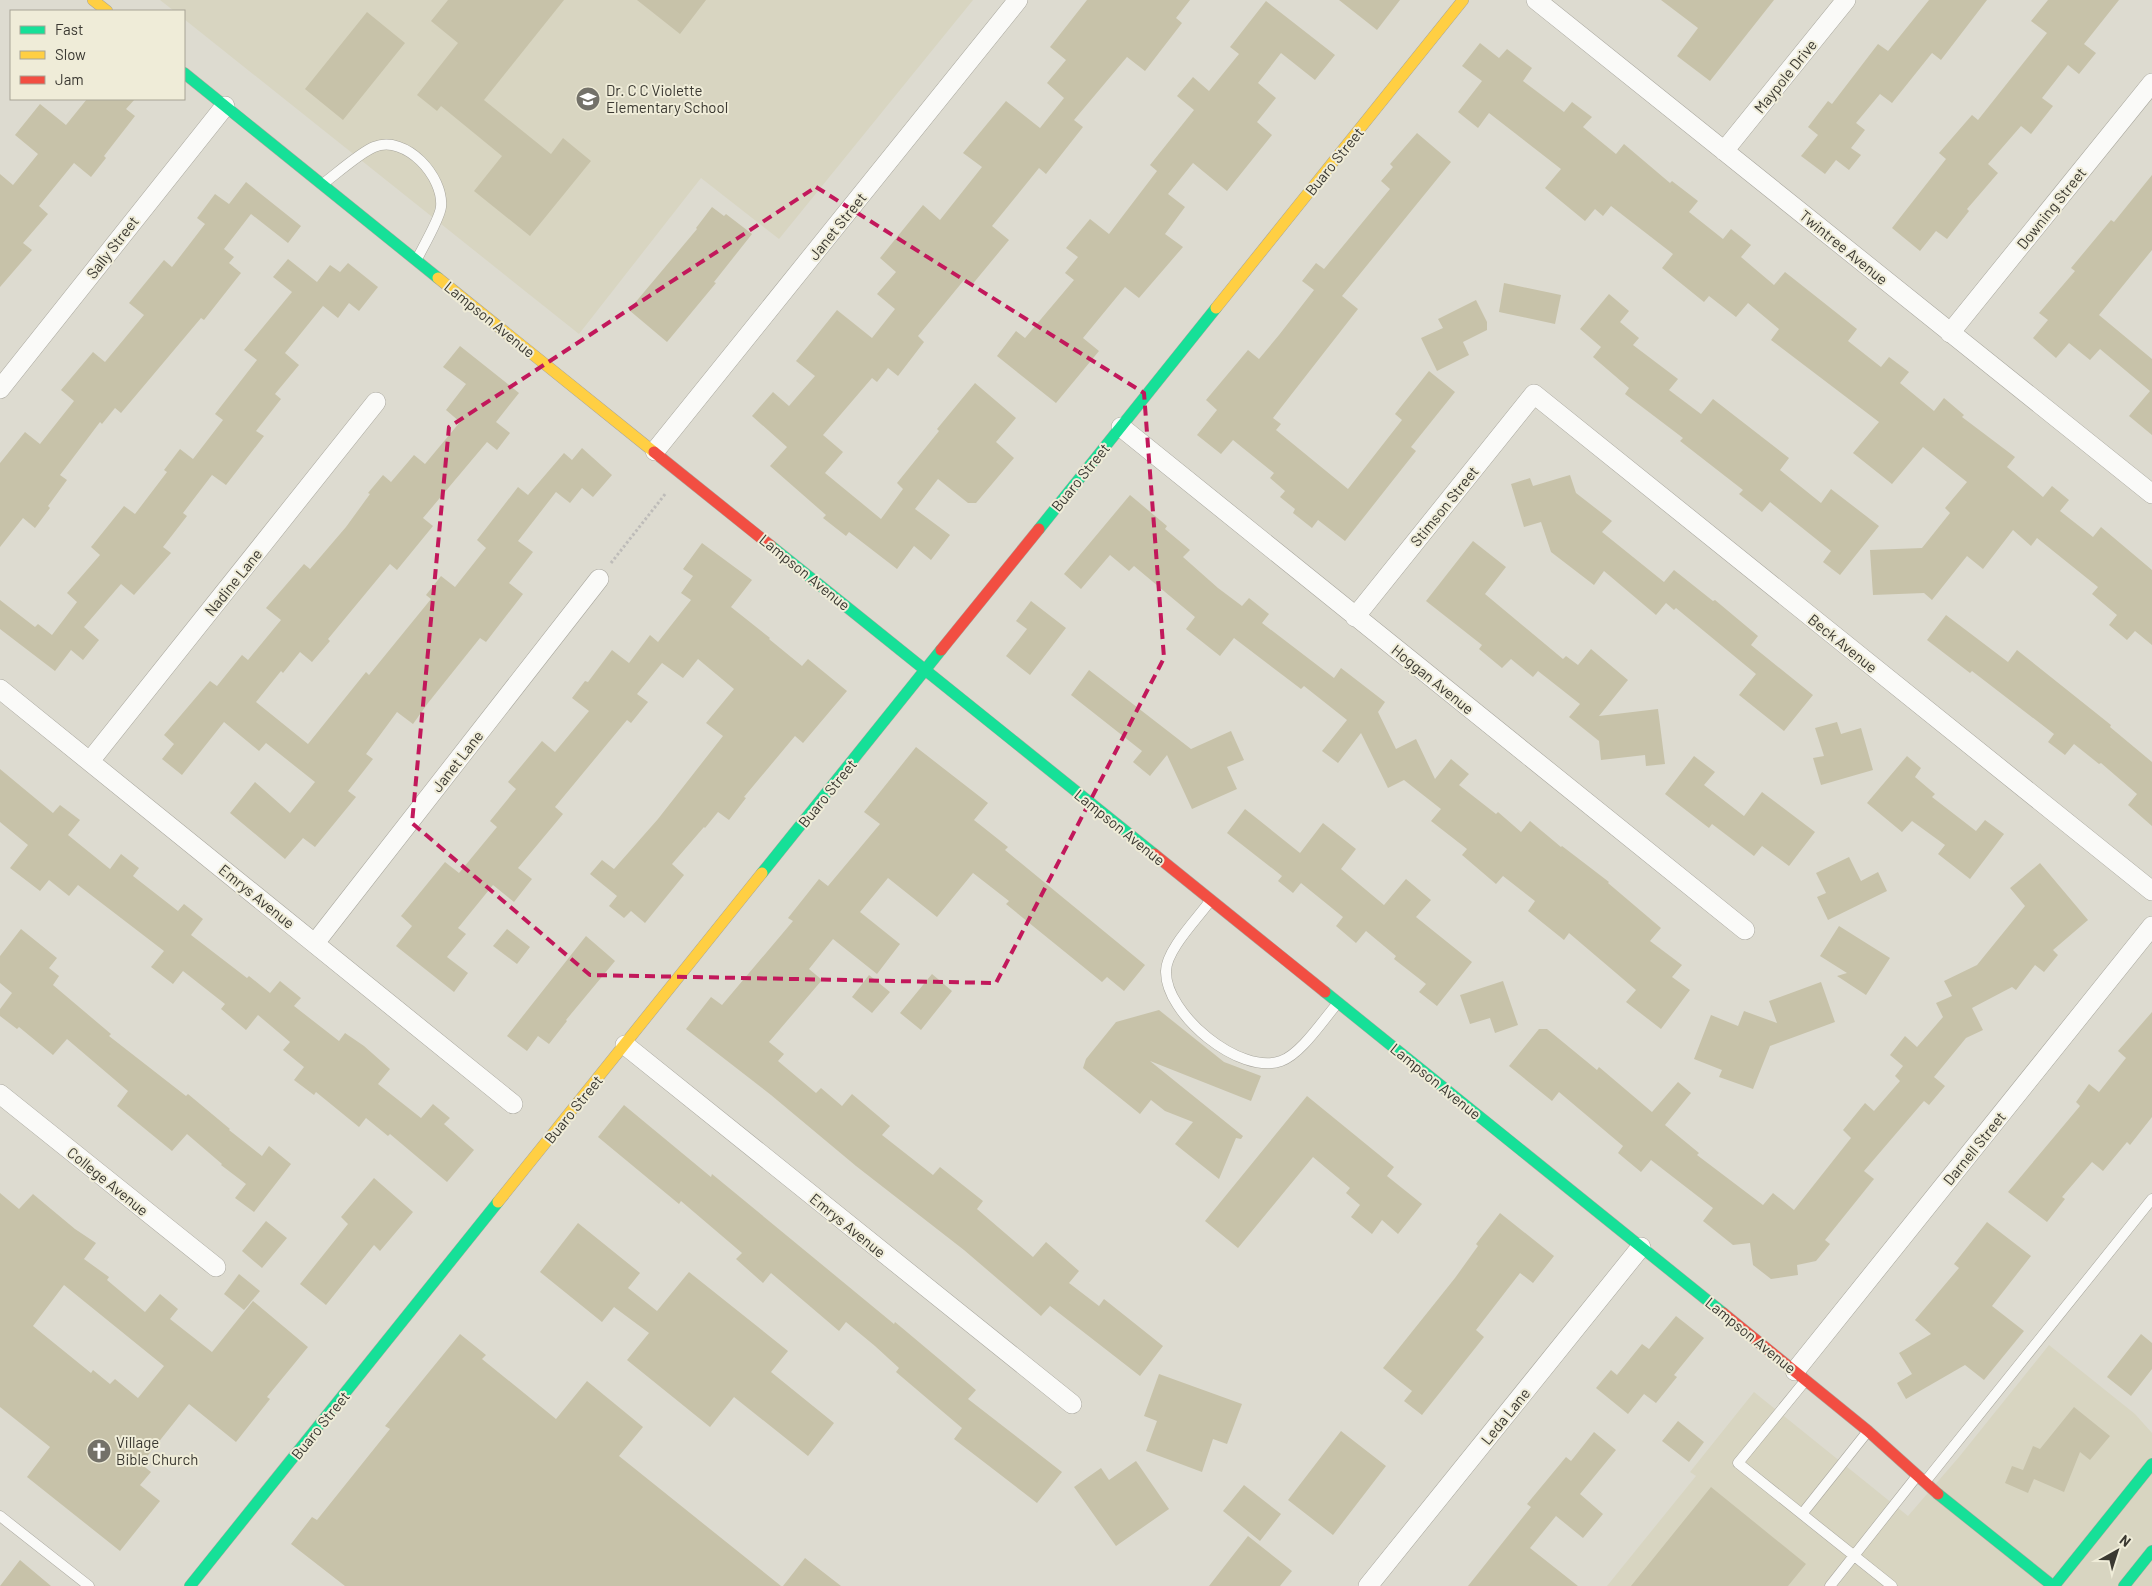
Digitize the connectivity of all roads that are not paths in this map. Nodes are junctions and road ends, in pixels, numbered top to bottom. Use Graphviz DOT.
graph roads {
  1 [pos="94,0"];
  2 [pos="1018,0"];
  3 [pos="1463,0"];
  4 [pos="1536,0"];
  5 [pos="1846,0"];
  6 [pos="107,10"];
  7 [pos="185,73"];
  8 [pos="2152,83"];
  9 [pos="225,106"];
  10 [pos="1724,152"];
  11 [pos="323,184"];
  12 [pos="417,260"];
  13 [pos="1950,332"];
  14 [pos="0,389"];
  15 [pos="1534,394"];
  16 [pos="376,402"];
  17 [pos="1121,427"];
  18 [pos="655,451"];
  19 [pos="2152,494"];
  20 [pos="599,579"];
  21 [pos="1355,617"];
  22 [pos="925,671"];
  23 [pos="0,689"];
  24 [pos="90,761"];
  25 [pos="2152,891"];
  26 [pos="1211,900"];
  27 [pos="2152,926"];
  28 [pos="1745,930"];
  29 [pos="315,943"];
  30 [pos="1339,1003"];
  31 [pos="625,1045"];
  32 [pos="0,1094"];
  33 [pos="513,1104"];
  34 [pos="2152,1199"];
  35 [pos="1641,1247"];
  36 [pos="216,1267"];
  37 [pos="1801,1375"];
  38 [pos="1072,1404"];
  39 [pos="1868,1431"];
  40 [pos="2152,1464"];
  41 [pos="1922,1479"];
  42 [pos="1802,1514"];
  43 [pos="0,1516"];
  44 [pos="2152,1551"];
  45 [pos="1854,1556"];
  46 [pos="89,1586"];
  47 [pos="190,1586"];
  48 [pos="1368,1586"];
  49 [pos="1830,1586"];
  50 [pos="1892,1586"];
  51 [pos="2054,1586"];
  52 [pos="2124,1586"];
  1 -- 6 [label="street"];
  2 -- 18 [label="street, Janet Street"];
  3 -- 17 [label="street, Buaro Street"];
  4 -- 10 [label="street, Twintree Avenue"];
  5 -- 10 [label="street, Maypole Drive"];
  7 -- 9 [label="street, Lampson Avenue"];
  8 -- 13 [label="street, Downing Street"];
  9 -- 11 [label="street, Lampson Avenue"];
  9 -- 14 [label="street, Sally Street"];
  10 -- 13 [label="street, Twintree Avenue"];
  11 -- 12 [label="street, Lampson Avenue"];
  11 -- 12 [label="lane"];
  12 -- 18 [label="street, Lampson Avenue"];
  13 -- 19 [label="street, Twintree Avenue"];
  15 -- 21 [label="street, Stimson Street"];
  15 -- 25 [label="street, Beck Avenue"];
  16 -- 24 [label="street, Nadine Lane"];
  17 -- 21 [label="street, Hoggan Avenue"];
  17 -- 22 [label="street, Buaro Street"];
  18 -- 22 [label="street, Lampson Avenue"];
  20 -- 29 [label="street, Janet Lane"];
  21 -- 28 [label="street, Hoggan Avenue"];
  22 -- 26 [label="street, Lampson Avenue"];
  22 -- 31 [label="street, Buaro Street"];
  23 -- 24 [label="street, Emrys Avenue"];
  24 -- 29 [label="street, Emrys Avenue"];
  26 -- 30 [label="street, Lampson Avenue"];
  26 -- 30 [label="lane"];
  27 -- 37 [label="street, Darnell Street"];
  29 -- 33 [label="street, Emrys Avenue"];
  30 -- 35 [label="street, Lampson Avenue"];
  31 -- 38 [label="street, Emrys Avenue"];
  31 -- 47 [label="street, Buaro Street"];
  32 -- 36 [label="street, College Avenue"];
  34 -- 41 [label="lane"];
  35 -- 37 [label="street, Lampson Avenue"];
  35 -- 48 [label="street, Leda Lane"];
  37 -- 39 [label="street, Lampson Avenue"];
  37 -- 42 [label="lane"];
  39 -- 41 [label="street, Lampson Avenue"];
  39 -- 42 [label="lane"];
  40 -- 51 [label="street"];
  41 -- 45 [label="lane"];
  41 -- 51 [label="street, Lampson Avenue"];
  42 -- 45 [label="lane"];
  43 -- 46 [label="lane"];
  44 -- 52 [label="street"];
  45 -- 49 [label="lane"];
  45 -- 50 [label="lane"];
}
